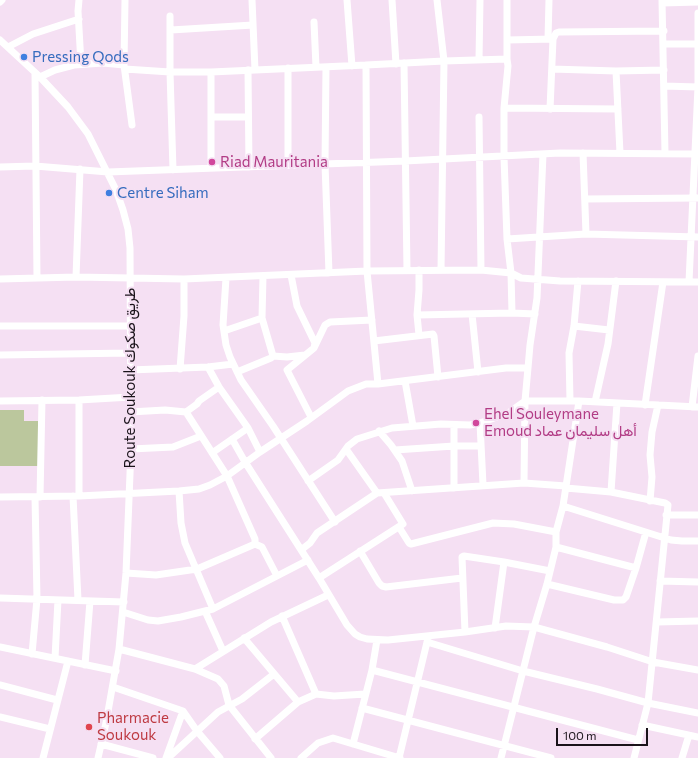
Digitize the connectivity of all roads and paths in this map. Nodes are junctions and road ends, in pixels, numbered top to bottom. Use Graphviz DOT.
graph roads {
  1 [pos="2,0"];
  2 [pos="79,0"];
  3 [pos="126,0"];
  4 [pos="252,0"];
  5 [pos="347,0"];
  6 [pos="392,0"];
  7 [pos="437,0"];
  8 [pos="480,0"];
  9 [pos="507,0"];
  10 [pos="549,0"];
  11 [pos="662,1"];
  12 [pos="0,2"];
  13 [pos="698,2"];
  14 [pos="698,13"];
  15 [pos="170,16"];
  16 [pos="79,19"];
  17 [pos="314,22"];
  18 [pos="253,25"];
  19 [pos="171,30"];
  20 [pos="664,31"];
  21 [pos="551,39"];
  22 [pos="0,40"];
  23 [pos="507,40"];
  24 [pos="664,44"];
  25 [pos="698,44"];
  26 [pos="8,47"];
  27 [pos="507,59"];
  28 [pos="479,60"];
  29 [pos="444,61"];
  30 [pos="82,64"];
  31 [pos="396,64"];
  32 [pos="404,64"];
  33 [pos="366,65"];
  34 [pos="352,66"];
  35 [pos="125,67"];
  36 [pos="316,67"];
  37 [pos="326,67"];
  38 [pos="288,68"];
  39 [pos="552,69"];
  40 [pos="251,70"];
  41 [pos="664,70"];
  42 [pos="616,71"];
  43 [pos="170,72"];
  44 [pos="211,72"];
  45 [pos="38,75"];
  46 [pos="664,86"];
  47 [pos="698,87"];
  48 [pos="504,108"];
  49 [pos="550,109"];
  50 [pos="618,109"];
  51 [pos="211,117"];
  52 [pos="248,117"];
  53 [pos="479,117"];
  54 [pos="132,125"];
  55 [pos="697,126"];
  56 [pos="583,153"];
  57 [pos="620,153"];
  58 [pos="665,153"];
  59 [pos="544,154"];
  60 [pos="696,154"];
  61 [pos="504,157"];
  62 [pos="480,158"];
  63 [pos="442,159"];
  64 [pos="405,161"];
  65 [pos="366,163"];
  66 [pos="325,164"];
  67 [pos="288,165"];
  68 [pos="35,166"];
  69 [pos="0,167"];
  70 [pos="248,167"];
  71 [pos="211,168"];
  72 [pos="80,169"];
  73 [pos="173,170"];
  74 [pos="108,172"];
  75 [pos="695,198"];
  76 [pos="585,199"];
  77 [pos="586,234"];
  78 [pos="695,237"];
  79 [pos="540,238"];
  80 [pos="507,239"];
  81 [pos="407,270"];
  82 [pos="419,270"];
  83 [pos="441,270"];
  84 [pos="481,270"];
  85 [pos="367,271"];
  86 [pos="329,273"];
  87 [pos="510,273"];
  88 [pos="291,275"];
  89 [pos="263,276"];
  90 [pos="76,277"];
  91 [pos="37,278"];
  92 [pos="130,278"];
  93 [pos="226,278"];
  94 [pos="0,279"];
  95 [pos="184,279"];
  96 [pos="538,279"];
  97 [pos="578,281"];
  98 [pos="616,281"];
  99 [pos="663,282"];
  100 [pos="689,282"];
  101 [pos="698,282"];
  102 [pos="512,313"];
  103 [pos="472,314"];
  104 [pos="535,314"];
  105 [pos="417,315"];
  106 [pos="262,318"];
  107 [pos="372,320"];
  108 [pos="0,326"];
  109 [pos="130,326"];
  110 [pos="574,326"];
  111 [pos="610,330"];
  112 [pos="224,331"];
  113 [pos="419,335"];
  114 [pos="374,341"];
  115 [pos="314,348"];
  116 [pos="130,353"];
  117 [pos="0,355"];
  118 [pos="305,355"];
  119 [pos="273,356"];
  120 [pos="698,356"];
  121 [pos="233,364"];
  122 [pos="208,367"];
  123 [pos="528,368"];
  124 [pos="180,369"];
  125 [pos="130,370"];
  126 [pos="237,372"];
  127 [pos="478,372"];
  128 [pos="438,377"];
  129 [pos="405,381"];
  130 [pos="378,384"];
  131 [pos="219,387"];
  132 [pos="130,397"];
  133 [pos="42,400"];
  134 [pos="79,400"];
  135 [pos="0,401"];
  136 [pos="525,401"];
  137 [pos="570,401"];
  138 [pos="579,401"];
  139 [pos="595,402"];
  140 [pos="617,403"];
  141 [pos="645,405"];
  142 [pos="658,405"];
  143 [pos="695,407"];
  144 [pos="130,412"];
  145 [pos="186,412"];
  146 [pos="312,417"];
  147 [pos="480,423"];
  148 [pos="454,425"];
  149 [pos="412,426"];
  150 [pos="248,428"];
  151 [pos="379,431"];
  152 [pos="201,436"];
  153 [pos="232,439"];
  154 [pos="280,439"];
  155 [pos="454,446"];
  156 [pos="481,446"];
  157 [pos="130,449"];
  158 [pos="346,449"];
  159 [pos="395,450"];
  160 [pos="260,452"];
  161 [pos="212,453"];
  162 [pos="246,462"];
  163 [pos="227,476"];
  164 [pos="308,481"];
  165 [pos="524,483"];
  166 [pos="483,485"];
  167 [pos="566,487"];
  168 [pos="454,488"];
  169 [pos="179,491"];
  170 [pos="412,491"];
  171 [pos="611,492"];
  172 [pos="129,493"];
  173 [pos="381,493"];
  174 [pos="76,496"];
  175 [pos="0,497"];
  176 [pos="38,497"];
  177 [pos="650,501"];
  178 [pos="563,506"];
  179 [pos="666,515"];
  180 [pos="698,515"];
  181 [pos="335,522"];
  182 [pos="399,527"];
  183 [pos="556,532"];
  184 [pos="646,532"];
  185 [pos="664,537"];
  186 [pos="698,541"];
  187 [pos="255,544"];
  188 [pos="556,547"];
  189 [pos="301,550"];
  190 [pos="360,551"];
  191 [pos="308,560"];
  192 [pos="504,562"];
  193 [pos="636,568"];
  194 [pos="197,569"];
  195 [pos="550,571"];
  196 [pos="126,573"];
  197 [pos="277,576"];
  198 [pos="319,578"];
  199 [pos="462,578"];
  200 [pos="660,581"];
  201 [pos="698,582"];
  202 [pos="547,584"];
  203 [pos="328,595"];
  204 [pos="0,598"];
  205 [pos="37,599"];
  206 [pos="58,600"];
  207 [pos="78,600"];
  208 [pos="90,601"];
  209 [pos="124,602"];
  210 [pos="209,610"];
  211 [pos="123,612"];
  212 [pos="282,616"];
  213 [pos="698,621"];
  214 [pos="657,622"];
  215 [pos="534,627"];
  216 [pos="495,628"];
  217 [pos="465,632"];
  218 [pos="244,638"];
  219 [pos="428,639"];
  220 [pos="377,640"];
  221 [pos="0,647"];
  222 [pos="119,649"];
  223 [pos="223,651"];
  224 [pos="32,654"];
  225 [pos="55,658"];
  226 [pos="68,661"];
  227 [pos="653,662"];
  228 [pos="85,665"];
  229 [pos="195,669"];
  230 [pos="372,670"];
  231 [pos="698,670"];
  232 [pos="116,671"];
  233 [pos="523,671"];
  234 [pos="274,674"];
  235 [pos="418,683"];
  236 [pos="0,685"];
  237 [pos="113,687"];
  238 [pos="316,694"];
  239 [pos="365,694"];
  240 [pos="57,700"];
  241 [pos="298,702"];
  242 [pos="648,703"];
  243 [pos="229,705"];
  244 [pos="362,708"];
  245 [pos="513,708"];
  246 [pos="183,711"];
  247 [pos="698,713"];
  248 [pos="0,717"];
  249 [pos="408,720"];
  250 [pos="642,725"];
  251 [pos="50,729"];
  252 [pos="197,731"];
  253 [pos="689,735"];
  254 [pos="698,738"];
  255 [pos="255,739"];
  256 [pos="638,740"];
  257 [pos="101,744"];
  258 [pos="353,744"];
  259 [pos="504,746"];
  260 [pos="395,757"];
  261 [pos="43,758"];
  262 [pos="98,758"];
  263 [pos="153,758"];
  264 [pos="167,758"];
  265 [pos="220,758"];
  266 [pos="271,758"];
  267 [pos="301,758"];
  268 [pos="501,758"];
  269 [pos="551,758"];
  270 [pos="634,758"];
  271 [pos="682,758"];
  1 -- 12 [label="street"];
  2 -- 16 [label="street"];
  3 -- 35 [label="street"];
  4 -- 18 [label="street"];
  5 -- 34 [label="street"];
  6 -- 31 [label="street"];
  7 -- 29 [label="street"];
  8 -- 28 [label="street"];
  9 -- 23 [label="street"];
  10 -- 21 [label="street"];
  11 -- 13 [label="street"];
  11 -- 20 [label="street"];
  14 -- 25 [label="street"];
  15 -- 19 [label="street"];
  16 -- 26 [label="street"];
  16 -- 30 [label="street"];
  17 -- 36 [label="street"];
  18 -- 19 [label="street"];
  18 -- 40 [label="street"];
  19 -- 43 [label="street"];
  20 -- 21 [label="street"];
  20 -- 24 [label="street"];
  21 -- 23 [label="street"];
  21 -- 39 [label="street"];
  22 -- 26 [label="street, Route Soukouk طريق صكوك"];
  23 -- 27 [label="street"];
  24 -- 25 [label="street"];
  24 -- 41 [label="street"];
  25 -- 47 [label="street"];
  26 -- 45 [label="street, Route Soukouk طريق صكوك"];
  27 -- 28 [label="street"];
  27 -- 48 [label="street"];
  28 -- 29 [label="street"];
  29 -- 32 [label="street"];
  29 -- 63 [label="street"];
  30 -- 35 [label="street"];
  30 -- 45 [label="street"];
  31 -- 32 [label="street"];
  31 -- 33 [label="street"];
  32 -- 64 [label="street"];
  33 -- 34 [label="street"];
  33 -- 65 [label="street"];
  34 -- 37 [label="street"];
  35 -- 43 [label="street"];
  35 -- 54 [label="street"];
  36 -- 37 [label="street"];
  36 -- 38 [label="street"];
  37 -- 66 [label="street"];
  38 -- 40 [label="street"];
  38 -- 67 [label="street"];
  39 -- 42 [label="street"];
  39 -- 49 [label="street"];
  40 -- 44 [label="street"];
  40 -- 52 [label="street"];
  41 -- 42 [label="street"];
  41 -- 46 [label="street"];
  42 -- 50 [label="street"];
  43 -- 44 [label="street"];
  43 -- 73 [label="street"];
  44 -- 51 [label="street"];
  45 -- 68 [label="street"];
  45 -- 74 [label="street, Route Soukouk طريق صكوك"];
  46 -- 47 [label="street"];
  46 -- 58 [label="street"];
  47 -- 55 [label="street"];
  48 -- 49 [label="street"];
  48 -- 61 [label="street"];
  49 -- 50 [label="street"];
  50 -- 57 [label="street"];
  51 -- 52 [label="street"];
  51 -- 71 [label="street"];
  52 -- 70 [label="street"];
  53 -- 62 [label="street"];
  55 -- 60 [label="street"];
  56 -- 57 [label="street"];
  56 -- 59 [label="street"];
  56 -- 76 [label="street"];
  57 -- 58 [label="street"];
  58 -- 60 [label="street"];
  59 -- 61 [label="street"];
  59 -- 79 [label="street"];
  60 -- 75 [label="street"];
  61 -- 62 [label="street"];
  61 -- 80 [label="street"];
  62 -- 63 [label="street"];
  62 -- 84 [label="street"];
  63 -- 64 [label="street"];
  63 -- 83 [label="street"];
  64 -- 65 [label="street"];
  64 -- 81 [label="street"];
  65 -- 66 [label="street"];
  65 -- 85 [label="street"];
  66 -- 67 [label="street"];
  66 -- 86 [label="street"];
  67 -- 70 [label="street"];
  68 -- 69 [label="street"];
  68 -- 72 [label="street"];
  68 -- 91 [label="street"];
  70 -- 71 [label="street"];
  71 -- 73 [label="street"];
  72 -- 74 [label="street"];
  72 -- 90 [label="street"];
  73 -- 74 [label="street"];
  74 -- 92 [label="street, Route Soukouk طريق صكوك"];
  75 -- 76 [label="street"];
  75 -- 78 [label="street"];
  76 -- 77 [label="street"];
  77 -- 78 [label="street"];
  77 -- 79 [label="street"];
  78 -- 100 [label="street"];
  79 -- 80 [label="street"];
  79 -- 96 [label="street"];
  80 -- 87 [label="street"];
  81 -- 82 [label="street"];
  81 -- 85 [label="street"];
  82 -- 83 [label="street"];
  82 -- 105 [label="street"];
  83 -- 84 [label="street"];
  84 -- 87 [label="street"];
  85 -- 86 [label="street"];
  85 -- 107 [label="street"];
  86 -- 88 [label="street"];
  87 -- 96 [label="street"];
  87 -- 102 [label="street"];
  88 -- 89 [label="street"];
  88 -- 115 [label="street"];
  89 -- 93 [label="street"];
  89 -- 106 [label="street"];
  90 -- 91 [label="street"];
  90 -- 92 [label="street"];
  91 -- 94 [label="street"];
  92 -- 95 [label="street"];
  92 -- 109 [label="street, Route Soukouk طريق صكوك"];
  93 -- 95 [label="street"];
  93 -- 112 [label="street"];
  95 -- 124 [label="street"];
  96 -- 97 [label="street"];
  96 -- 104 [label="street"];
  97 -- 98 [label="street"];
  97 -- 110 [label="street"];
  98 -- 99 [label="street"];
  98 -- 111 [label="street"];
  99 -- 100 [label="street"];
  99 -- 141 [label="street"];
  100 -- 101 [label="street"];
  102 -- 103 [label="street"];
  102 -- 104 [label="street"];
  103 -- 105 [label="street"];
  103 -- 127 [label="street"];
  104 -- 123 [label="street"];
  105 -- 113 [label="street"];
  106 -- 112 [label="street"];
  106 -- 119 [label="street"];
  107 -- 114 [label="street"];
  107 -- 115 [label="street"];
  108 -- 109 [label="street"];
  109 -- 116 [label="street, Route Soukouk طريق صكوك"];
  110 -- 111 [label="street"];
  110 -- 137 [label="street"];
  111 -- 139 [label="street"];
  112 -- 121 [label="street"];
  113 -- 114 [label="street"];
  113 -- 128 [label="street"];
  114 -- 130 [label="street"];
  115 -- 118 [label="street"];
  116 -- 117 [label="street"];
  116 -- 125 [label="street, Route Soukouk طريق صكوك"];
  118 -- 119 [label="street"];
  118 -- 146 [label="street"];
  119 -- 126 [label="street"];
  120 -- 143 [label="street"];
  121 -- 122 [label="street"];
  121 -- 126 [label="street"];
  122 -- 124 [label="street"];
  122 -- 131 [label="street"];
  123 -- 127 [label="street"];
  123 -- 136 [label="street"];
  124 -- 125 [label="street"];
  125 -- 132 [label="street, Route Soukouk طريق صكوك"];
  126 -- 154 [label="street"];
  127 -- 128 [label="street"];
  128 -- 129 [label="street"];
  129 -- 130 [label="street"];
  129 -- 149 [label="street"];
  130 -- 146 [label="street"];
  131 -- 145 [label="street"];
  131 -- 150 [label="street"];
  132 -- 134 [label="street"];
  132 -- 144 [label="street, Route Soukouk طريق صكوك"];
  133 -- 134 [label="street"];
  133 -- 135 [label="street"];
  133 -- 176 [label="street"];
  134 -- 174 [label="street"];
  136 -- 137 [label="street"];
  136 -- 147 [label="street"];
  136 -- 165 [label="street"];
  137 -- 138 [label="street"];
  138 -- 139 [label="street"];
  138 -- 167 [label="street"];
  139 -- 140 [label="street"];
  140 -- 141 [label="street"];
  140 -- 171 [label="street"];
  141 -- 142 [label="street"];
  142 -- 143 [label="street"];
  142 -- 177 [label="street"];
  144 -- 145 [label="street"];
  144 -- 157 [label="street, Route Soukouk طريق صكوك"];
  145 -- 152 [label="street"];
  146 -- 154 [label="street"];
  147 -- 148 [label="street"];
  147 -- 156 [label="street"];
  148 -- 149 [label="street"];
  148 -- 155 [label="street"];
  149 -- 151 [label="street"];
  150 -- 153 [label="street"];
  150 -- 160 [label="street"];
  151 -- 158 [label="street"];
  151 -- 159 [label="street"];
  152 -- 157 [label="street"];
  152 -- 161 [label="street"];
  153 -- 161 [label="street"];
  153 -- 162 [label="street"];
  154 -- 160 [label="street"];
  154 -- 164 [label="street"];
  155 -- 156 [label="street"];
  155 -- 159 [label="street"];
  155 -- 168 [label="street"];
  156 -- 166 [label="street"];
  157 -- 172 [label="street, Route Soukouk طريق صكوك"];
  158 -- 164 [label="street"];
  158 -- 173 [label="street"];
  159 -- 170 [label="street"];
  160 -- 162 [label="street"];
  161 -- 163 [label="street"];
  162 -- 163 [label="street"];
  162 -- 189 [label="street"];
  163 -- 169 [label="street"];
  163 -- 187 [label="street"];
  164 -- 181 [label="street"];
  165 -- 166 [label="street"];
  165 -- 167 [label="street"];
  166 -- 168 [label="street"];
  167 -- 171 [label="street"];
  167 -- 178 [label="street"];
  168 -- 170 [label="street"];
  169 -- 172 [label="street"];
  169 -- 194 [label="street"];
  170 -- 173 [label="street"];
  171 -- 177 [label="street"];
  172 -- 174 [label="street"];
  172 -- 196 [label="street, Route Soukouk طريق صكوك"];
  173 -- 181 [label="street"];
  173 -- 182 [label="street"];
  174 -- 176 [label="street"];
  174 -- 207 [label="street"];
  175 -- 176 [label="street"];
  176 -- 205 [label="street"];
  177 -- 179 [label="street"];
  178 -- 183 [label="street"];
  178 -- 184 [label="street"];
  179 -- 180 [label="street"];
  179 -- 185 [label="street"];
  181 -- 189 [label="street"];
  182 -- 183 [label="street"];
  182 -- 190 [label="street"];
  183 -- 188 [label="street"];
  184 -- 185 [label="street"];
  184 -- 193 [label="street"];
  185 -- 186 [label="street"];
  185 -- 200 [label="street"];
  187 -- 194 [label="street"];
  187 -- 197 [label="street"];
  188 -- 193 [label="street"];
  188 -- 195 [label="street"];
  189 -- 191 [label="street"];
  190 -- 198 [label="street"];
  190 -- 199 [label="street"];
  191 -- 197 [label="street"];
  191 -- 198 [label="street"];
  192 -- 195 [label="street"];
  192 -- 199 [label="street"];
  192 -- 216 [label="street"];
  193 -- 202 [label="street"];
  194 -- 196 [label="street"];
  194 -- 210 [label="street"];
  195 -- 202 [label="street"];
  196 -- 209 [label="street, Route Soukouk طريق صكوك"];
  197 -- 210 [label="street"];
  198 -- 203 [label="street"];
  199 -- 217 [label="street"];
  200 -- 201 [label="street"];
  200 -- 214 [label="street"];
  202 -- 215 [label="street"];
  203 -- 212 [label="street"];
  203 -- 220 [label="street"];
  204 -- 205 [label="street"];
  205 -- 206 [label="street"];
  205 -- 224 [label="street"];
  206 -- 207 [label="street"];
  206 -- 225 [label="street"];
  207 -- 208 [label="street"];
  208 -- 209 [label="street"];
  208 -- 228 [label="street"];
  209 -- 211 [label="street, Route Soukouk طريق صكوك"];
  210 -- 211 [label="street"];
  210 -- 223 [label="street"];
  211 -- 222 [label="street, Route Soukouk طريق صكوك"];
  212 -- 218 [label="street"];
  212 -- 238 [label="street"];
  213 -- 214 [label="street"];
  214 -- 227 [label="street"];
  215 -- 216 [label="street"];
  215 -- 227 [label="street"];
  215 -- 233 [label="street"];
  216 -- 217 [label="street"];
  217 -- 219 [label="street"];
  218 -- 223 [label="street"];
  218 -- 234 [label="street"];
  219 -- 220 [label="street"];
  219 -- 233 [label="street"];
  219 -- 235 [label="street"];
  220 -- 230 [label="street"];
  221 -- 224 [label="street"];
  222 -- 229 [label="street"];
  222 -- 232 [label="street, Route Soukouk طريق صكوك"];
  223 -- 229 [label="street"];
  224 -- 225 [label="street"];
  225 -- 226 [label="street"];
  226 -- 228 [label="street"];
  226 -- 240 [label="street"];
  227 -- 231 [label="street"];
  227 -- 242 [label="street"];
  228 -- 232 [label="street"];
  229 -- 243 [label="street"];
  230 -- 235 [label="street"];
  230 -- 239 [label="street"];
  232 -- 237 [label="street, Route Soukouk طريق صكوك"];
  233 -- 242 [label="street"];
  233 -- 245 [label="street"];
  234 -- 241 [label="street"];
  234 -- 243 [label="street"];
  235 -- 245 [label="street"];
  235 -- 249 [label="street"];
  236 -- 240 [label="street"];
  237 -- 246 [label="street"];
  237 -- 257 [label="street, Route Soukouk طريق صكوك"];
  238 -- 239 [label="street"];
  238 -- 241 [label="street"];
  239 -- 244 [label="street"];
  240 -- 251 [label="street"];
  241 -- 255 [label="street"];
  242 -- 247 [label="street"];
  242 -- 250 [label="street"];
  243 -- 252 [label="street"];
  243 -- 255 [label="street"];
  244 -- 249 [label="street"];
  244 -- 258 [label="street"];
  245 -- 256 [label="street"];
  245 -- 259 [label="street"];
  246 -- 252 [label="street"];
  246 -- 264 [label="street"];
  248 -- 251 [label="street"];
  249 -- 259 [label="street"];
  249 -- 260 [label="street"];
  250 -- 253 [label="street"];
  250 -- 256 [label="street"];
  251 -- 261 [label="street"];
  252 -- 264 [label="street"];
  252 -- 265 [label="street"];
  253 -- 254 [label="street"];
  253 -- 271 [label="street"];
  255 -- 266 [label="street"];
  256 -- 270 [label="street"];
  257 -- 262 [label="street, Route Soukouk طريق صكوك"];
  257 -- 263 [label="street"];
  258 -- 260 [label="street"];
  258 -- 267 [label="street"];
  259 -- 268 [label="street"];
  259 -- 269 [label="street"];
}
